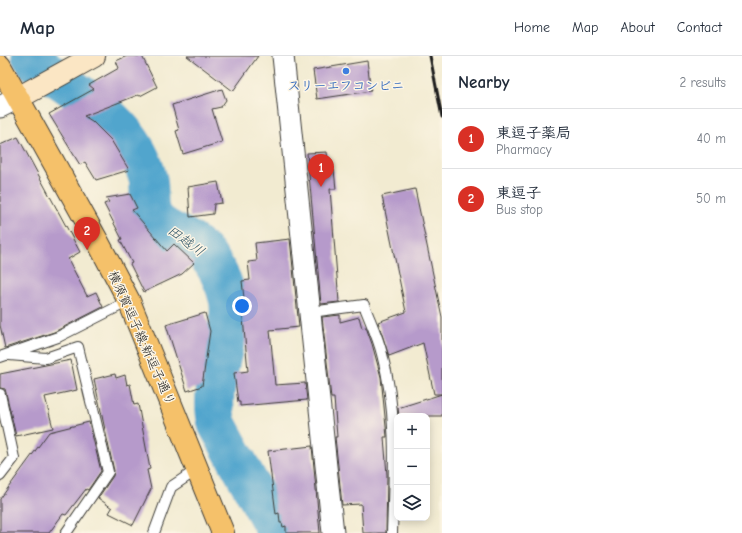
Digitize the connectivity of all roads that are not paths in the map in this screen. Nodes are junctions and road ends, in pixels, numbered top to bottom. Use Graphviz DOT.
graph roads {
  1 [pos="94,56"];
  2 [pos="283,56"];
  3 [pos="0,66"];
  4 [pos="9,103"];
  5 [pos="129,301"];
  6 [pos="311,312"];
  7 [pos="4,356"];
  8 [pos="0,394"];
  9 [pos="198,469"];
  10 [pos="0,476"];
  11 [pos="66,533"];
  12 [pos="154,533"];
  13 [pos="223,533"];
  14 [pos="333,533"];
  15 [pos="392,533"];
  1 -- 4 [label="street"];
  2 -- 6 [label="street"];
  3 -- 4 [label="main road, 横須賀逗子線;新逗子通り"];
  4 -- 5 [label="main road, 横須賀逗子線;新逗子通り"];
  5 -- 7 [label="lane"];
  5 -- 9 [label="main road, 横須賀逗子線;新逗子通り"];
  6 -- 14 [label="street"];
  6 -- 15 [label="lane"];
  7 -- 11 [label="lane"];
  8 -- 10 [label="lane"];
  9 -- 12 [label="lane"];
  9 -- 13 [label="main road, 横須賀逗子線;新逗子通り"];
}
